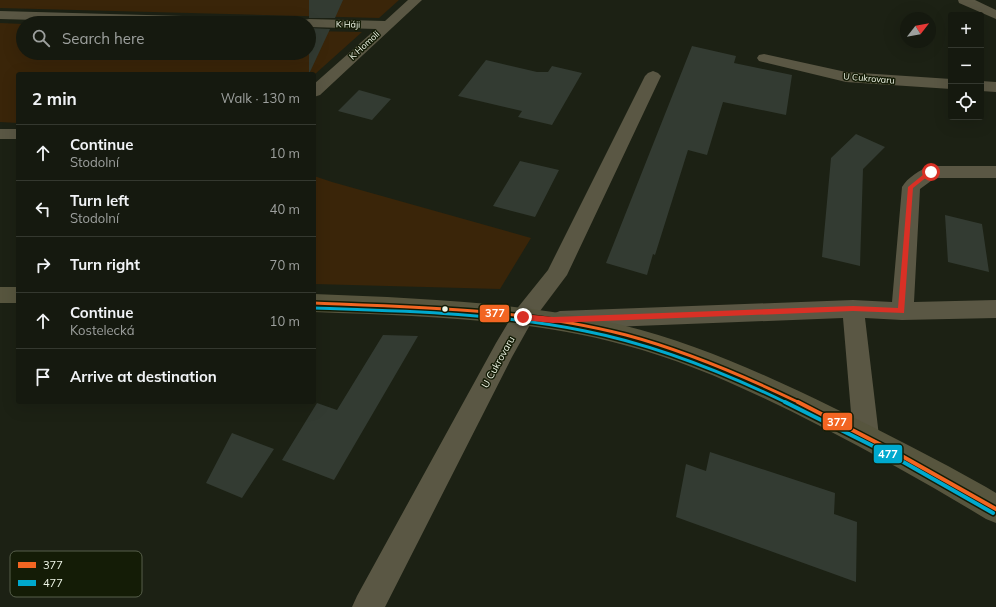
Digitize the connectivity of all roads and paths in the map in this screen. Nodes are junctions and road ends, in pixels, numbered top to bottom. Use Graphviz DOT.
graph roads {
  1 [pos="416,0"];
  2 [pos="964,0"];
  3 [pos="0,15"];
  4 [pos="996,15"];
  5 [pos="37,16"];
  6 [pos="316,23"];
  7 [pos="386,25"];
  8 [pos="764,58"];
  9 [pos="653,76"];
  10 [pos="948,84"];
  11 [pos="984,86"];
  12 [pos="996,87"];
  13 [pos="316,90"];
  14 [pos="0,134"];
  15 [pos="16,134"];
  16 [pos="996,172"];
  17 [pos="0,294"];
  18 [pos="16,295"];
  19 [pos="316,303"];
  20 [pos="853,309"];
  21 [pos="996,310"];
  22 [pos="902,311"];
  23 [pos="523,317"];
  24 [pos="553,320"];
  25 [pos="866,436"];
  26 [pos="996,509"];
  27 [pos="368,607"];
  1 -- 7 [label="street, K Homoli"];
  2 -- 4 [label="street"];
  3 -- 5 [label="street"];
  6 -- 7 [label="street, K Háji"];
  7 -- 13 [label="street, K Homoli"];
  8 -- 10 [label="street, U Cukrovaru"];
  9 -- 23 [label="street, U Cukrovaru"];
  11 -- 12 [label="street"];
  14 -- 15 [label="street"];
  16 -- 22 [label="street"];
  17 -- 18 [label="main road"];
  19 -- 23 [label="main road"];
  20 -- 22 [label="street"];
  20 -- 24 [label="street"];
  20 -- 25 [label="street"];
  21 -- 22 [label="street"];
  23 -- 24 [label="main road"];
  23 -- 27 [label="street, U Cukrovaru"];
  24 -- 25 [label="main road"];
  25 -- 26 [label="main road"];
}
